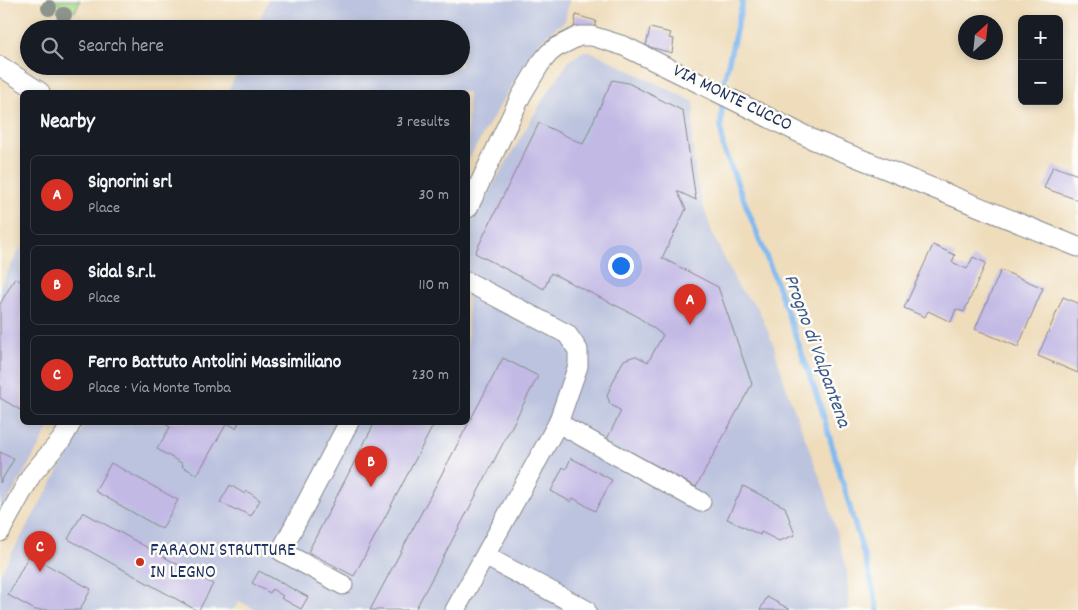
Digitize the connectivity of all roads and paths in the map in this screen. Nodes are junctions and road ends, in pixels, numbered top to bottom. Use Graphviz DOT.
graph roads {
  1 [pos="0,66"];
  2 [pos="37,90"];
  3 [pos="470,204"];
  4 [pos="1078,247"];
  5 [pos="470,283"];
  6 [pos="558,423"];
  7 [pos="70,425"];
  8 [pos="347,425"];
  9 [pos="701,502"];
  10 [pos="0,532"];
  11 [pos="485,556"];
  12 [pos="342,585"];
  13 [pos="455,610"];
  14 [pos="586,610"];
  1 -- 2 [label="street"];
  3 -- 4 [label="street, VIA MONTE CUCCO"];
  5 -- 6 [label="street"];
  6 -- 9 [label="street"];
  6 -- 11 [label="street"];
  7 -- 10 [label="street"];
  8 -- 12 [label="street"];
  11 -- 13 [label="street"];
  11 -- 14 [label="street"];
}
